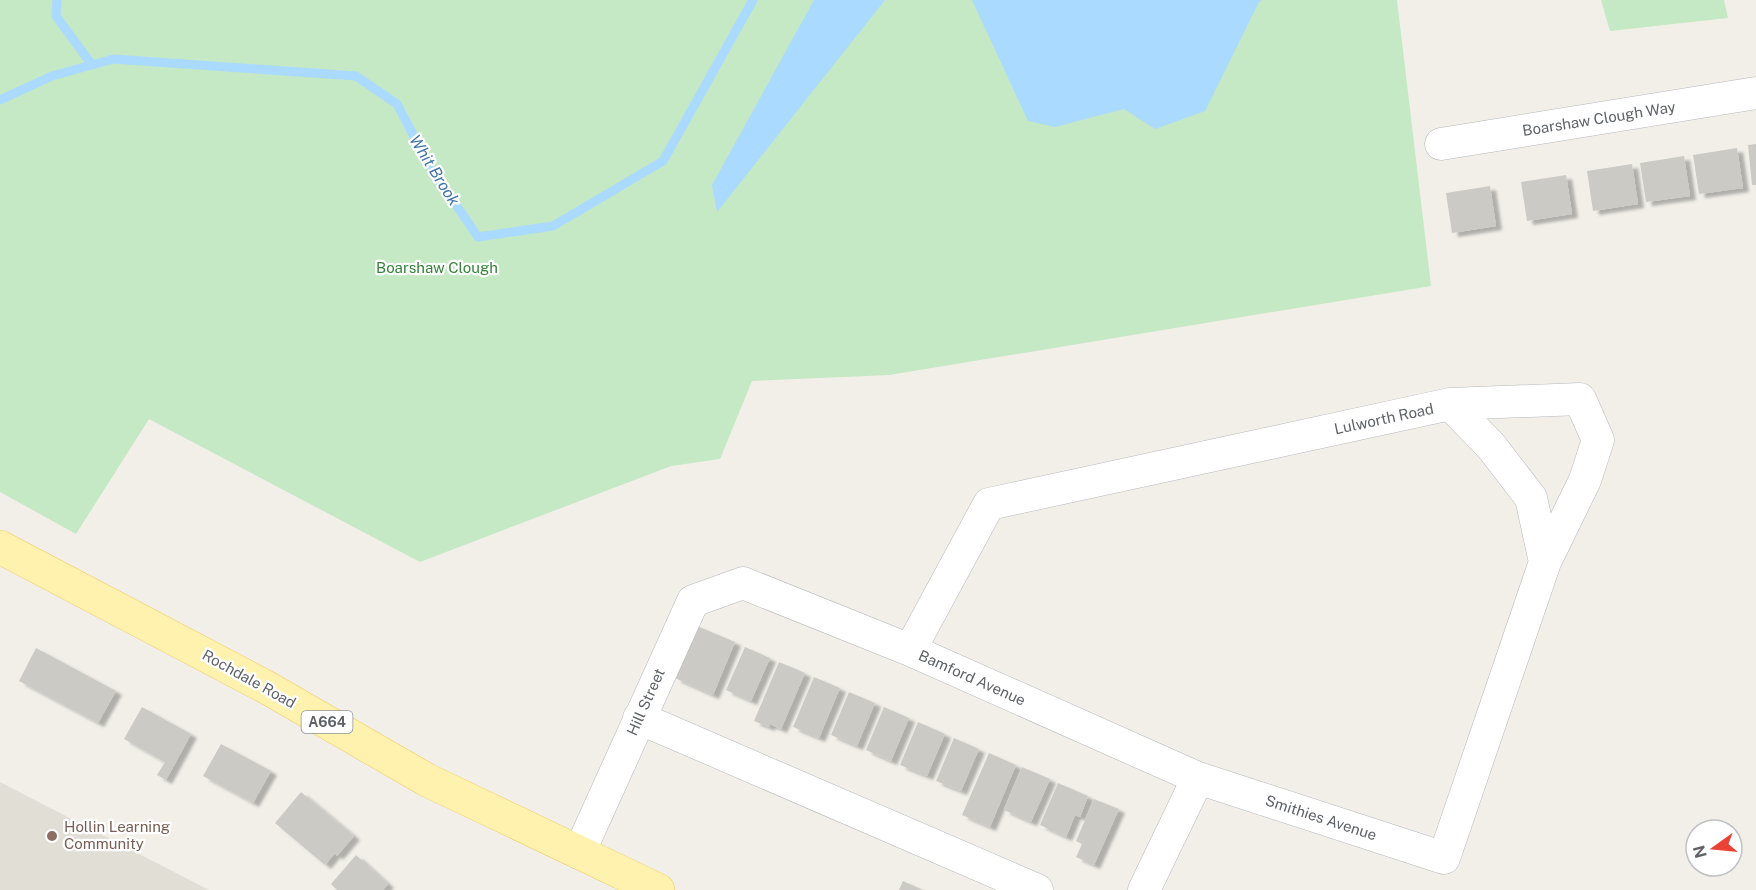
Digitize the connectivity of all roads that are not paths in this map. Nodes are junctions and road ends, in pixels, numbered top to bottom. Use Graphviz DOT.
graph roads {
  1 [pos="1756,93"];
  2 [pos="1441,144"];
  3 [pos="1450,404"];
  4 [pos="0,547"];
  5 [pos="1545,562"];
  6 [pos="743,583"];
  7 [pos="910,650"];
  8 [pos="639,718"];
  9 [pos="1198,778"];
  10 [pos="579,853"];
  11 [pos="658,890"];
  12 [pos="1037,890"];
  13 [pos="1144,890"];
  1 -- 2 [label="street, Boarshaw Clough Way"];
  3 -- 5 [label="street, Lulworth Road"];
  3 -- 5 [label="street"];
  3 -- 7 [label="street, Lulworth Road"];
  4 -- 10 [label="main road, Rochdale Road / A664"];
  5 -- 9 [label="street, Smithies Avenue"];
  6 -- 7 [label="street, Bamford Avenue"];
  6 -- 8 [label="street, Hill Street"];
  7 -- 9 [label="street, Bamford Avenue"];
  8 -- 10 [label="street, Hill Street"];
  8 -- 12 [label="street"];
  9 -- 13 [label="street"];
  10 -- 11 [label="main road, Rochdale Road / A664"];
}
